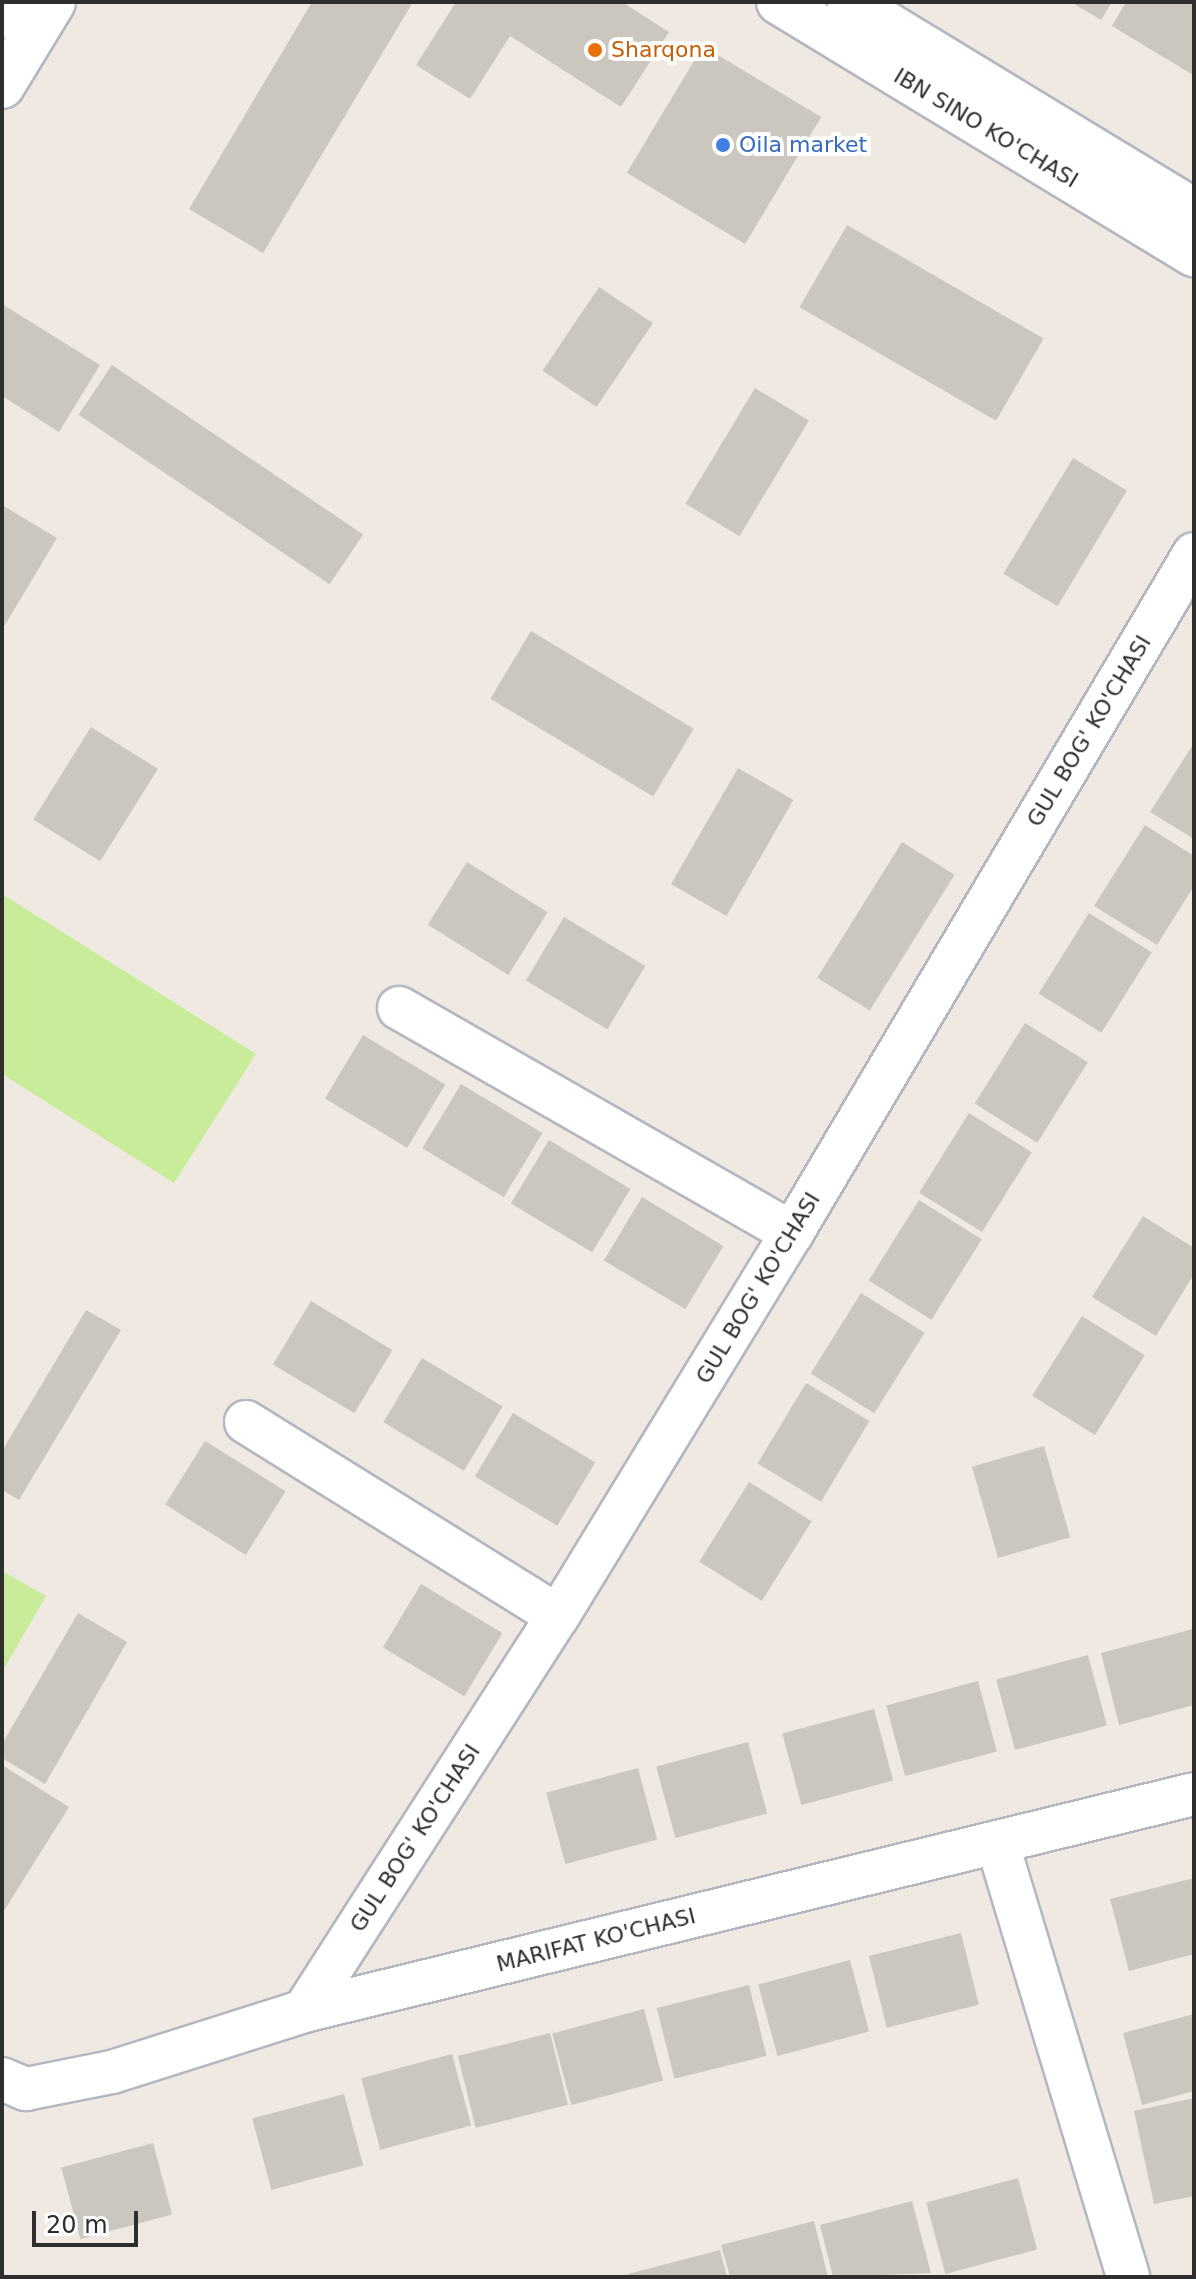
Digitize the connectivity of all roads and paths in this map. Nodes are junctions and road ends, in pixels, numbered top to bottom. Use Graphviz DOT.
graph roads {
  1 [pos="10,2"];
  2 [pos="53,2"];
  3 [pos="779,2"];
  4 [pos="850,2"];
  5 [pos="2,16"];
  6 [pos="2,86"];
  7 [pos="1194,211"];
  8 [pos="1194,254"];
  9 [pos="1194,554"];
  10 [pos="399,1008"];
  11 [pos="792,1233"];
  12 [pos="246,1422"];
  13 [pos="558,1616"];
  14 [pos="1194,1794"];
  15 [pos="997,1842"];
  16 [pos="304,2011"];
  17 [pos="2,2079"];
  18 [pos="1128,2277"];
  1 -- 5 [label="main road"];
  2 -- 6 [label="main road"];
  3 -- 8 [label="main road, IBN SINO KO'CHASI"];
  4 -- 7 [label="main road, IBN SINO KO'CHASI"];
  9 -- 11 [label="street, GUL BOG' KO'CHASI"];
  10 -- 11 [label="street"];
  11 -- 13 [label="street, GUL BOG' KO'CHASI"];
  12 -- 13 [label="street"];
  13 -- 16 [label="street, GUL BOG' KO'CHASI"];
  14 -- 15 [label="street, MARIFAT KO'CHASI"];
  15 -- 16 [label="street, MARIFAT KO'CHASI"];
  15 -- 18 [label="street"];
  16 -- 17 [label="street, MARIFAT KO'CHASI"];
}
